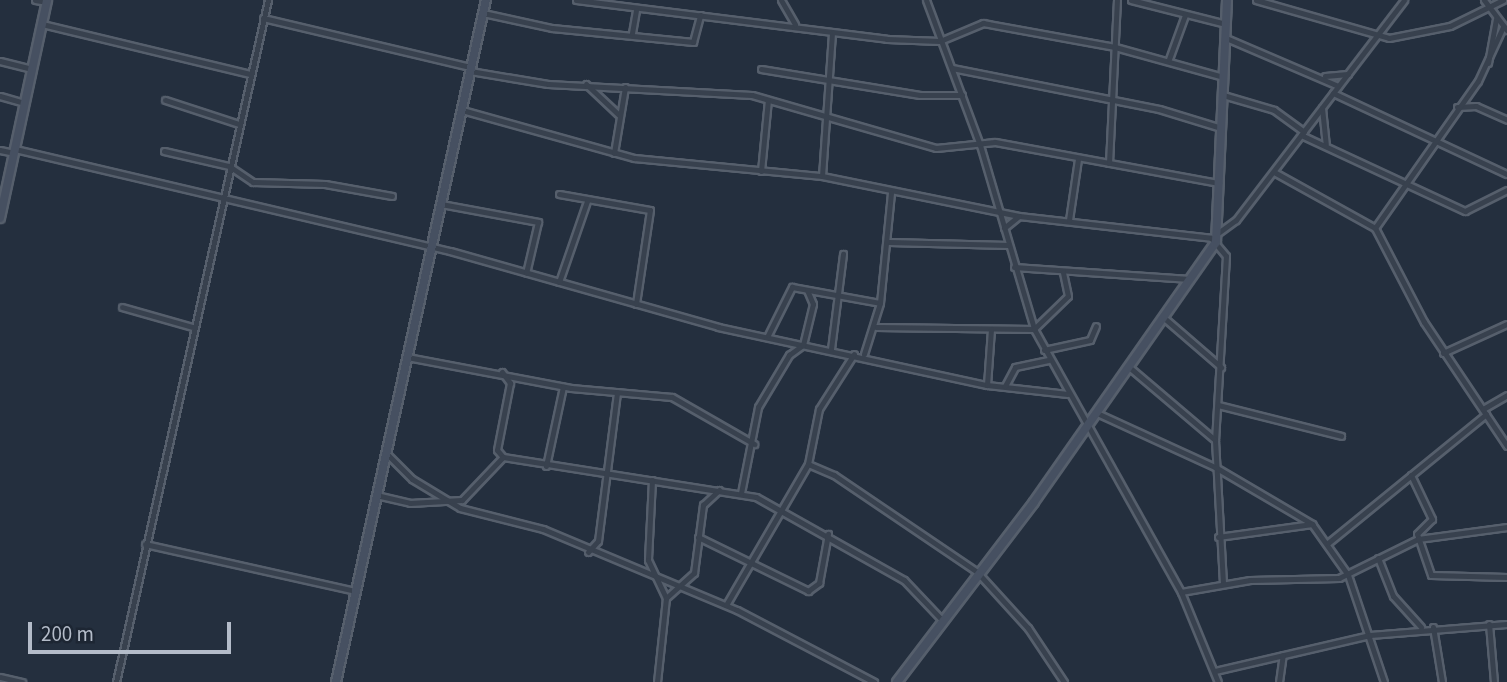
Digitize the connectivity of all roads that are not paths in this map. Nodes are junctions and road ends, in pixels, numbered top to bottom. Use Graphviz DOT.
graph roads {
  1 [pos="35,0"];
  2 [pos="268,0"];
  3 [pos="486,0"];
  4 [pos="576,0"];
  5 [pos="781,0"];
  6 [pos="926,0"];
  7 [pos="1117,0"];
  8 [pos="1131,0"];
  9 [pos="1227,0"];
  10 [pos="1256,0"];
  11 [pos="1404,0"];
  12 [pos="1484,0"];
  13 [pos="1503,0"];
  14 [pos="46,1"];
  15 [pos="1488,8"];
  16 [pos="636,10"];
  17 [pos="483,12"];
  18 [pos="700,15"];
  19 [pos="1185,15"];
  20 [pos="263,18"];
  21 [pos="1496,19"];
  22 [pos="42,24"];
  23 [pos="795,24"];
  24 [pos="1226,24"];
  25 [pos="1505,28"];
  26 [pos="632,33"];
  27 [pos="832,33"];
  28 [pos="1379,37"];
  29 [pos="1226,38"];
  30 [pos="1504,38"];
  31 [pos="940,41"];
  32 [pos="1115,47"];
  33 [pos="1129,51"];
  34 [pos="1115,57"];
  35 [pos="1168,59"];
  36 [pos="0,61"];
  37 [pos="1488,66"];
  38 [pos="952,68"];
  39 [pos="31,69"];
  40 [pos="470,69"];
  41 [pos="761,69"];
  42 [pos="1221,73"];
  43 [pos="250,74"];
  44 [pos="1348,74"];
  45 [pos="1325,76"];
  46 [pos="831,79"];
  47 [pos="586,84"];
  48 [pos="1338,86"];
  49 [pos="625,87"];
  50 [pos="1333,93"];
  51 [pos="962,94"];
  52 [pos="1223,95"];
  53 [pos="0,96"];
  54 [pos="1113,99"];
  55 [pos="165,100"];
  56 [pos="768,100"];
  57 [pos="24,103"];
  58 [pos="1347,103"];
  59 [pos="1323,105"];
  60 [pos="1457,107"];
  61 [pos="462,110"];
  62 [pos="618,115"];
  63 [pos="1222,118"];
  64 [pos="826,120"];
  65 [pos="1507,120"];
  66 [pos="1211,121"];
  67 [pos="239,124"];
  68 [pos="1222,128"];
  69 [pos="975,133"];
  70 [pos="1303,134"];
  71 [pos="1434,139"];
  72 [pos="1326,144"];
  73 [pos="980,145"];
  74 [pos="970,147"];
  75 [pos="0,150"];
  76 [pos="14,151"];
  77 [pos="164,151"];
  78 [pos="614,153"];
  79 [pos="1078,159"];
  80 [pos="1109,163"];
  81 [pos="229,166"];
  82 [pos="761,171"];
  83 [pos="1274,172"];
  84 [pos="1507,174"];
  85 [pos="822,176"];
  86 [pos="1404,180"];
  87 [pos="1219,183"];
  88 [pos="1507,190"];
  89 [pos="891,193"];
  90 [pos="559,194"];
  91 [pos="223,195"];
  92 [pos="392,196"];
  93 [pos="587,201"];
  94 [pos="441,204"];
  95 [pos="1000,211"];
  96 [pos="1019,216"];
  97 [pos="0,218"];
  98 [pos="1377,218"];
  99 [pos="1069,220"];
  100 [pos="1366,222"];
  101 [pos="1375,228"];
  102 [pos="1005,231"];
  103 [pos="1217,238"];
  104 [pos="889,242"];
  105 [pos="993,244"];
  106 [pos="1008,245"];
  107 [pos="431,247"];
  108 [pos="843,254"];
  109 [pos="1014,267"];
  110 [pos="526,273"];
  111 [pos="1063,273"];
  112 [pos="1190,279"];
  113 [pos="559,282"];
  114 [pos="807,290"];
  115 [pos="840,296"];
  116 [pos="880,303"];
  117 [pos="636,304"];
  118 [pos="122,307"];
  119 [pos="1163,317"];
  120 [pos="876,323"];
  121 [pos="1507,324"];
  122 [pos="1096,326"];
  123 [pos="192,327"];
  124 [pos="776,328"];
  125 [pos="991,329"];
  126 [pos="1034,329"];
  127 [pos="768,335"];
  128 [pos="779,338"];
  129 [pos="787,341"];
  130 [pos="803,345"];
  131 [pos="831,349"];
  132 [pos="1044,350"];
  133 [pos="1443,353"];
  134 [pos="855,354"];
  135 [pos="864,354"];
  136 [pos="789,355"];
  137 [pos="407,357"];
  138 [pos="1048,360"];
  139 [pos="1129,367"];
  140 [pos="1221,367"];
  141 [pos="502,372"];
  142 [pos="1058,379"];
  143 [pos="987,385"];
  144 [pos="1004,386"];
  145 [pos="563,387"];
  146 [pos="1050,391"];
  147 [pos="617,393"];
  148 [pos="1067,394"];
  149 [pos="1507,395"];
  150 [pos="1218,405"];
  151 [pos="1484,411"];
  152 [pos="1097,413"];
  153 [pos="1086,429"];
  154 [pos="1341,436"];
  155 [pos="1215,440"];
  156 [pos="754,444"];
  157 [pos="1507,446"];
  158 [pos="387,454"];
  159 [pos="503,457"];
  160 [pos="812,457"];
  161 [pos="808,464"];
  162 [pos="817,465"];
  163 [pos="546,466"];
  164 [pos="1215,467"];
  165 [pos="608,475"];
  166 [pos="1411,475"];
  167 [pos="652,480"];
  168 [pos="719,489"];
  169 [pos="741,493"];
  170 [pos="376,495"];
  171 [pos="449,502"];
  172 [pos="781,507"];
  173 [pos="1312,524"];
  174 [pos="1507,527"];
  175 [pos="828,534"];
  176 [pos="698,537"];
  177 [pos="1218,537"];
  178 [pos="1418,539"];
  179 [pos="1328,543"];
  180 [pos="145,544"];
  181 [pos="588,552"];
  182 [pos="1378,558"];
  183 [pos="753,559"];
  184 [pos="978,572"];
  185 [pos="1348,575"];
  186 [pos="1507,576"];
  187 [pos="659,580"];
  188 [pos="1223,583"];
  189 [pos="678,588"];
  190 [pos="356,592"];
  191 [pos="1181,592"];
  192 [pos="736,594"];
  193 [pos="666,598"];
  194 [pos="724,605"];
  195 [pos="737,610"];
  196 [pos="942,620"];
  197 [pos="1489,624"];
  198 [pos="1507,624"];
  199 [pos="1421,627"];
  200 [pos="1433,627"];
  201 [pos="1370,635"];
  202 [pos="1283,655"];
  203 [pos="1215,671"];
  204 [pos="0,677"];
  205 [pos="861,679"];
  206 [pos="22,682"];
  207 [pos="116,682"];
  208 [pos="336,682"];
  209 [pos="657,682"];
  210 [pos="874,682"];
  211 [pos="897,682"];
  212 [pos="1064,682"];
  213 [pos="1218,682"];
  214 [pos="1279,682"];
  215 [pos="1384,682"];
  216 [pos="1442,682"];
  217 [pos="1494,682"];
  1 -- 14 [label="street"];
  2 -- 20 [label="street"];
  3 -- 17 [label="street"];
  4 -- 16 [label="street"];
  5 -- 23 [label="street"];
  6 -- 31 [label="street"];
  7 -- 32 [label="street"];
  8 -- 19 [label="street"];
  9 -- 24 [label="street"];
  10 -- 28 [label="street"];
  11 -- 28 [label="street"];
  12 -- 15 [label="street"];
  13 -- 15 [label="street"];
  14 -- 22 [label="street"];
  15 -- 21 [label="street"];
  15 -- 28 [label="street"];
  16 -- 18 [label="street"];
  16 -- 26 [label="street"];
  17 -- 26 [label="street"];
  17 -- 40 [label="street"];
  18 -- 23 [label="street"];
  18 -- 26 [label="street"];
  19 -- 24 [label="street"];
  19 -- 35 [label="street"];
  20 -- 40 [label="street"];
  20 -- 43 [label="street"];
  21 -- 25 [label="street"];
  21 -- 37 [label="street"];
  22 -- 39 [label="street"];
  22 -- 43 [label="street"];
  23 -- 27 [label="street"];
  24 -- 29 [label="street"];
  25 -- 30 [label="street"];
  27 -- 31 [label="street"];
  27 -- 46 [label="street"];
  28 -- 44 [label="street"];
  29 -- 42 [label="street"];
  29 -- 45 [label="street"];
  30 -- 37 [label="street"];
  31 -- 32 [label="street"];
  31 -- 38 [label="street"];
  32 -- 33 [label="street"];
  32 -- 34 [label="street"];
  33 -- 34 [label="street"];
  33 -- 35 [label="street"];
  34 -- 54 [label="street"];
  35 -- 42 [label="street"];
  36 -- 39 [label="street"];
  37 -- 60 [label="street"];
  38 -- 51 [label="street"];
  38 -- 54 [label="street"];
  39 -- 57 [label="street"];
  40 -- 47 [label="street"];
  40 -- 61 [label="street"];
  41 -- 46 [label="street"];
  42 -- 52 [label="street"];
  43 -- 67 [label="street"];
  44 -- 45 [label="street"];
  44 -- 48 [label="street"];
  45 -- 48 [label="street"];
  46 -- 51 [label="street"];
  46 -- 64 [label="street"];
  47 -- 49 [label="street"];
  47 -- 62 [label="street"];
  48 -- 50 [label="street"];
  49 -- 56 [label="street"];
  49 -- 62 [label="street"];
  50 -- 58 [label="street"];
  50 -- 59 [label="street"];
  51 -- 69 [label="street"];
  52 -- 63 [label="street"];
  52 -- 70 [label="street"];
  53 -- 57 [label="street"];
  54 -- 66 [label="street"];
  54 -- 80 [label="street"];
  55 -- 67 [label="street"];
  56 -- 64 [label="street"];
  56 -- 82 [label="street"];
  57 -- 76 [label="street"];
  58 -- 59 [label="street"];
  58 -- 71 [label="street"];
  59 -- 70 [label="street"];
  59 -- 72 [label="street"];
  60 -- 65 [label="street"];
  60 -- 71 [label="street"];
  61 -- 78 [label="street"];
  61 -- 94 [label="street"];
  62 -- 78 [label="street"];
  63 -- 66 [label="street"];
  63 -- 68 [label="street"];
  64 -- 74 [label="street"];
  64 -- 85 [label="street"];
  66 -- 68 [label="street"];
  67 -- 81 [label="street"];
  68 -- 87 [label="street"];
  69 -- 73 [label="street"];
  69 -- 74 [label="street"];
  70 -- 72 [label="street"];
  70 -- 83 [label="street"];
  71 -- 84 [label="street"];
  71 -- 86 [label="street"];
  72 -- 86 [label="street"];
  73 -- 74 [label="street"];
  73 -- 79 [label="street"];
  73 -- 95 [label="street"];
  75 -- 76 [label="street"];
  76 -- 91 [label="street"];
  76 -- 97 [label="street"];
  77 -- 81 [label="street"];
  78 -- 82 [label="street"];
  79 -- 80 [label="street"];
  79 -- 99 [label="street"];
  80 -- 87 [label="street"];
  81 -- 91 [label="street"];
  81 -- 92 [label="street"];
  82 -- 85 [label="street"];
  83 -- 100 [label="street"];
  83 -- 103 [label="street"];
  85 -- 89 [label="street"];
  86 -- 88 [label="street"];
  86 -- 98 [label="street"];
  87 -- 103 [label="street"];
  89 -- 95 [label="street"];
  89 -- 104 [label="street"];
  90 -- 93 [label="street"];
  91 -- 107 [label="street"];
  91 -- 123 [label="street"];
  93 -- 113 [label="street"];
  93 -- 117 [label="street"];
  94 -- 107 [label="street"];
  94 -- 110 [label="street"];
  95 -- 96 [label="street"];
  95 -- 102 [label="street"];
  96 -- 99 [label="street"];
  96 -- 102 [label="street"];
  98 -- 100 [label="street"];
  98 -- 101 [label="street"];
  99 -- 103 [label="street"];
  100 -- 101 [label="street"];
  101 -- 133 [label="street"];
  102 -- 105 [label="street"];
  102 -- 106 [label="street"];
  103 -- 112 [label="street"];
  103 -- 140 [label="street"];
  104 -- 105 [label="street"];
  104 -- 116 [label="street"];
  105 -- 106 [label="street"];
  106 -- 109 [label="street"];
  107 -- 110 [label="street"];
  107 -- 137 [label="street"];
  108 -- 115 [label="street"];
  109 -- 111 [label="street"];
  109 -- 126 [label="street"];
  110 -- 113 [label="street"];
  111 -- 112 [label="street"];
  111 -- 126 [label="street"];
  112 -- 119 [label="street"];
  113 -- 117 [label="street"];
  114 -- 115 [label="street"];
  114 -- 124 [label="street"];
  114 -- 130 [label="street"];
  115 -- 116 [label="street"];
  115 -- 131 [label="street"];
  116 -- 120 [label="street"];
  117 -- 127 [label="street"];
  118 -- 123 [label="street"];
  119 -- 139 [label="street"];
  119 -- 140 [label="street"];
  120 -- 125 [label="street"];
  120 -- 135 [label="street"];
  121 -- 133 [label="street"];
  122 -- 132 [label="street"];
  123 -- 180 [label="street"];
  124 -- 127 [label="street"];
  124 -- 128 [label="street"];
  125 -- 126 [label="street"];
  125 -- 143 [label="street"];
  126 -- 132 [label="street"];
  127 -- 128 [label="street"];
  128 -- 129 [label="street"];
  129 -- 130 [label="street"];
  129 -- 136 [label="street"];
  130 -- 131 [label="street"];
  130 -- 136 [label="street"];
  131 -- 134 [label="street"];
  132 -- 138 [label="street"];
  133 -- 151 [label="street"];
  134 -- 135 [label="street"];
  134 -- 160 [label="street"];
  135 -- 143 [label="street"];
  136 -- 156 [label="street"];
  137 -- 141 [label="street"];
  137 -- 158 [label="street"];
  138 -- 142 [label="street"];
  138 -- 144 [label="street"];
  139 -- 152 [label="street"];
  139 -- 155 [label="street"];
  140 -- 150 [label="street"];
  141 -- 145 [label="street"];
  141 -- 159 [label="street"];
  142 -- 146 [label="street"];
  142 -- 148 [label="street"];
  143 -- 144 [label="street"];
  144 -- 146 [label="street"];
  145 -- 147 [label="street"];
  145 -- 163 [label="street"];
  146 -- 148 [label="street"];
  147 -- 156 [label="street"];
  147 -- 165 [label="street"];
  148 -- 153 [label="street"];
  149 -- 151 [label="street"];
  150 -- 154 [label="street"];
  150 -- 155 [label="street"];
  151 -- 157 [label="street"];
  151 -- 166 [label="street"];
  152 -- 153 [label="street"];
  152 -- 164 [label="street"];
  153 -- 184 [label="street"];
  153 -- 191 [label="street"];
  155 -- 164 [label="street"];
  156 -- 169 [label="street"];
  158 -- 170 [label="street"];
  158 -- 171 [label="street"];
  159 -- 163 [label="street"];
  159 -- 171 [label="street"];
  160 -- 161 [label="street"];
  160 -- 162 [label="street"];
  161 -- 162 [label="street"];
  161 -- 172 [label="street"];
  162 -- 184 [label="street"];
  163 -- 165 [label="street"];
  164 -- 173 [label="street"];
  164 -- 177 [label="street"];
  165 -- 167 [label="street"];
  165 -- 181 [label="street"];
  166 -- 178 [label="street"];
  166 -- 179 [label="street"];
  167 -- 168 [label="street"];
  167 -- 187 [label="street"];
  168 -- 169 [label="street"];
  168 -- 176 [label="street"];
  169 -- 172 [label="street"];
  170 -- 171 [label="street"];
  170 -- 190 [label="street"];
  171 -- 181 [label="street"];
  172 -- 175 [label="street"];
  172 -- 183 [label="street"];
  173 -- 177 [label="street"];
  173 -- 179 [label="street"];
  174 -- 178 [label="street"];
  175 -- 183 [label="street"];
  175 -- 196 [label="street"];
  176 -- 183 [label="street"];
  176 -- 189 [label="street"];
  177 -- 188 [label="street"];
  178 -- 182 [label="street"];
  178 -- 186 [label="street"];
  179 -- 185 [label="street"];
  180 -- 190 [label="street"];
  180 -- 207 [label="street"];
  181 -- 187 [label="street"];
  182 -- 185 [label="street"];
  182 -- 199 [label="street"];
  183 -- 192 [label="street"];
  184 -- 196 [label="street"];
  184 -- 212 [label="street"];
  185 -- 188 [label="street"];
  185 -- 201 [label="street"];
  187 -- 189 [label="street"];
  187 -- 193 [label="street"];
  188 -- 191 [label="street"];
  189 -- 193 [label="street"];
  189 -- 194 [label="street"];
  190 -- 208 [label="street"];
  191 -- 203 [label="street"];
  192 -- 194 [label="street"];
  192 -- 195 [label="street"];
  193 -- 209 [label="street"];
  194 -- 195 [label="street"];
  195 -- 205 [label="street"];
  196 -- 211 [label="street"];
  197 -- 198 [label="street"];
  197 -- 200 [label="street"];
  197 -- 217 [label="street"];
  199 -- 200 [label="street"];
  199 -- 201 [label="street"];
  200 -- 216 [label="street"];
  201 -- 202 [label="street"];
  201 -- 215 [label="street"];
  202 -- 203 [label="street"];
  202 -- 214 [label="street"];
  203 -- 213 [label="street"];
  204 -- 206 [label="street"];
  205 -- 210 [label="street"];
}
